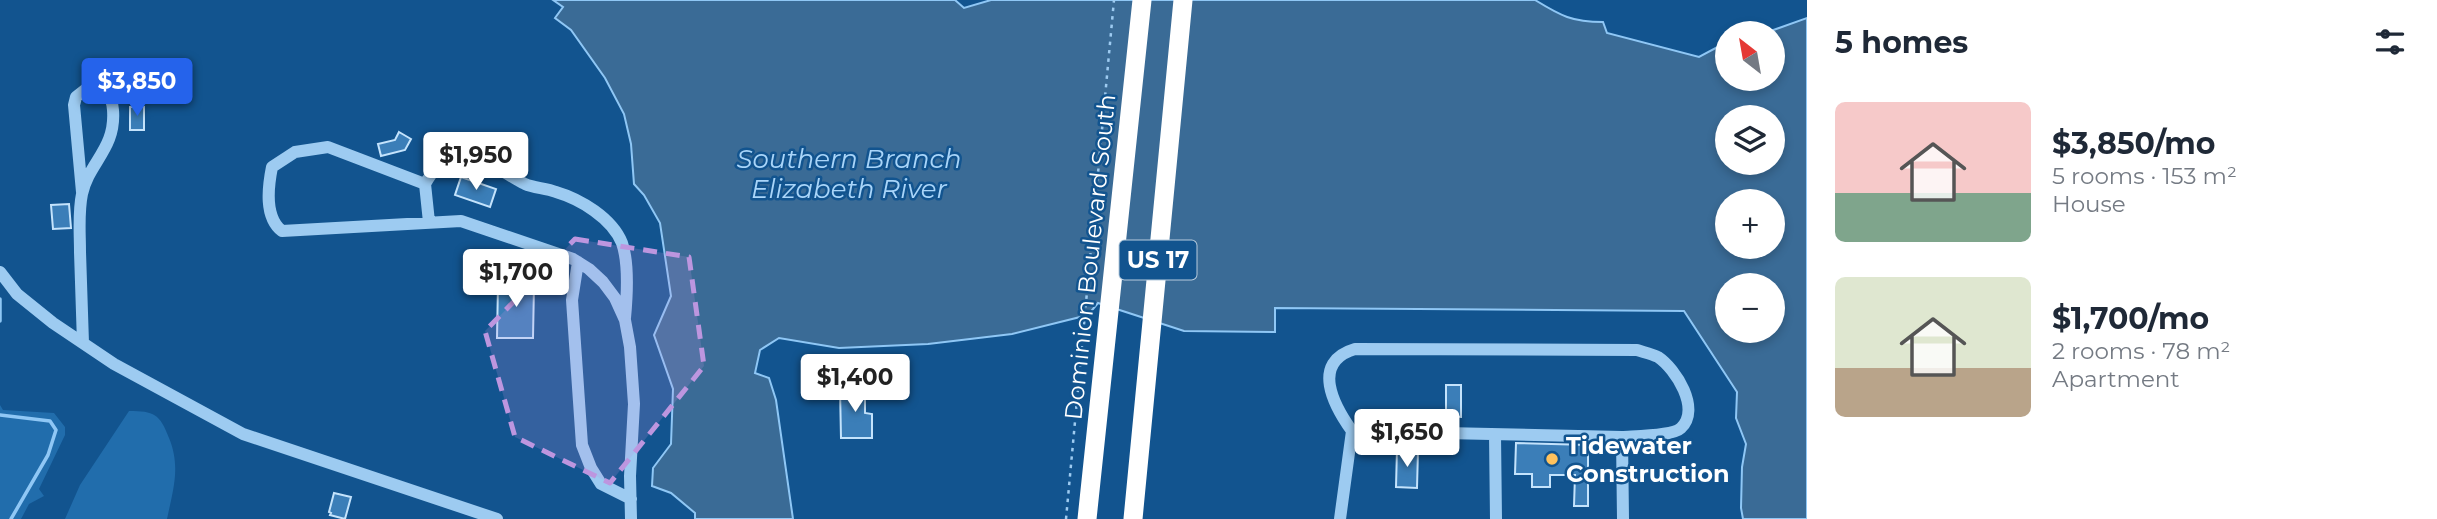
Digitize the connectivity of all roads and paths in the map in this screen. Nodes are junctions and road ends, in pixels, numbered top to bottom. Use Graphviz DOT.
graph roads {
  1 [pos="1114,0"];
  2 [pos="1142,0"];
  3 [pos="1183,0"];
  4 [pos="425,184"];
  5 [pos="82,192"];
  6 [pos="429,222"];
  7 [pos="578,262"];
  8 [pos="0,272"];
  9 [pos="625,320"];
  10 [pos="83,344"];
  11 [pos="1352,431"];
  12 [pos="1495,435"];
  13 [pos="1622,437"];
  14 [pos="631,499"];
  15 [pos="497,519"];
  16 [pos="632,519"];
  17 [pos="1066,519"];
  18 [pos="1087,519"];
  19 [pos="1133,519"];
  20 [pos="1340,519"];
  21 [pos="1496,519"];
  22 [pos="1623,519"];
  1 -- 17 [label="path"];
  2 -- 18 [label="highway, Dominion Boulevard South / US 17"];
  3 -- 19 [label="highway, US 17"];
  4 -- 6 [label="lane"];
  4 -- 6 [label="lane"];
  4 -- 9 [label="lane"];
  5 -- 5 [label="lane"];
  5 -- 10 [label="lane"];
  6 -- 7 [label="lane"];
  7 -- 9 [label="lane"];
  7 -- 14 [label="lane"];
  8 -- 10 [label="lane"];
  9 -- 14 [label="lane"];
  10 -- 15 [label="lane"];
  11 -- 12 [label="lane"];
  11 -- 13 [label="lane"];
  11 -- 20 [label="lane"];
  12 -- 13 [label="lane"];
  12 -- 21 [label="lane"];
  13 -- 22 [label="lane"];
  14 -- 16 [label="lane"];
}
